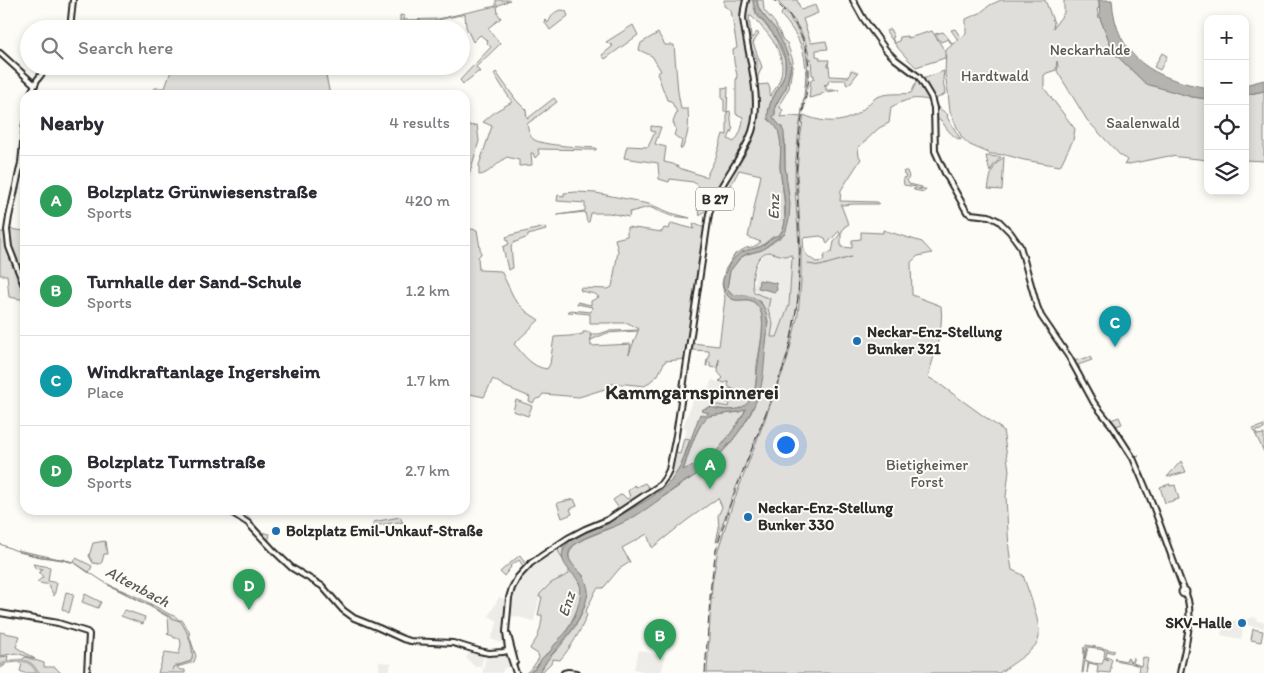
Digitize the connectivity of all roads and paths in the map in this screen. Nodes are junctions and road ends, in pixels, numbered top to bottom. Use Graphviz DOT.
graph roads {
  1 [pos="73,0"];
  2 [pos="746,0"];
  3 [pos="854,0"];
  4 [pos="71,20"];
  5 [pos="0,53"];
  6 [pos="20,71"];
  7 [pos="24,75"];
  8 [pos="42,75"];
  9 [pos="35,85"];
  10 [pos="32,90"];
  11 [pos="20,168"];
  12 [pos="20,275"];
  13 [pos="236,515"];
  14 [pos="0,612"];
  15 [pos="508,650"];
  16 [pos="514,664"];
  17 [pos="87,671"];
  18 [pos="517,673"];
  19 [pos="564,673"];
  20 [pos="577,673"];
  21 [pos="1180,673"];
  1 -- 4 [label="main road"];
  2 -- 15 [label="main road, B 27"];
  3 -- 21 [label="main road"];
  5 -- 6 [label="main road"];
  7 -- 9 [label="main road"];
  8 -- 9 [label="main road"];
  9 -- 10 [label="main road"];
  11 -- 12 [label="main road"];
  13 -- 15 [label="main road"];
  14 -- 17 [label="main road"];
  15 -- 16 [label="main road, B 27"];
  15 -- 16 [label="main road, B 27"];
  16 -- 18 [label="main road, B 27"];
  19 -- 20 [label="main road"];
}
